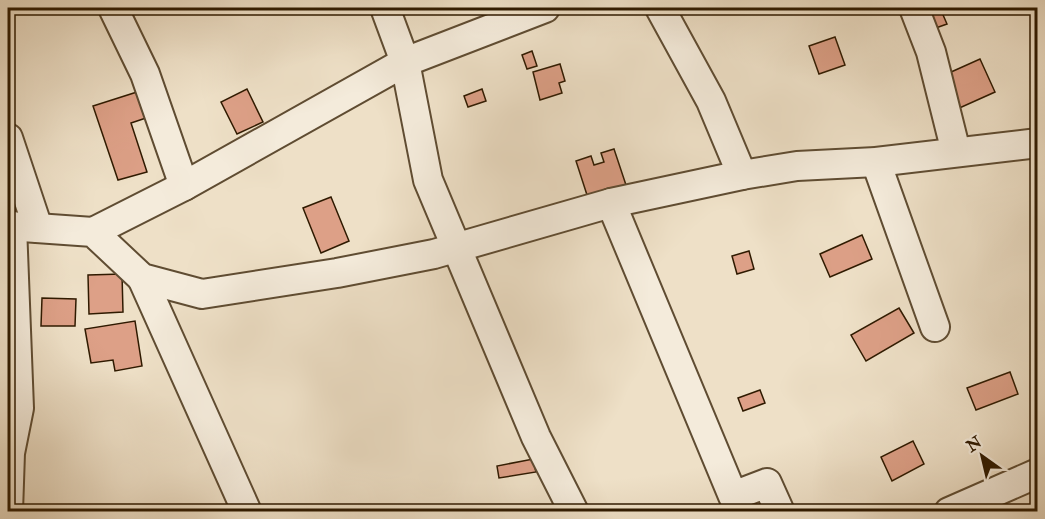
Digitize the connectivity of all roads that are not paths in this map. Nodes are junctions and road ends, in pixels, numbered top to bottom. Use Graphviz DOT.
graph roads {
  1 [pos="113,8"];
  2 [pos="385,8"];
  3 [pos="545,8"];
  4 [pos="660,8"];
  5 [pos="914,8"];
  6 [pos="405,62"];
  7 [pos="8,138"];
  8 [pos="1038,142"];
  9 [pos="956,152"];
  10 [pos="876,162"];
  11 [pos="742,175"];
  12 [pos="184,186"];
  13 [pos="611,203"];
  14 [pos="19,226"];
  15 [pos="93,232"];
  16 [pos="456,246"];
  17 [pos="142,278"];
  18 [pos="935,327"];
  19 [pos="13,394"];
  20 [pos="1038,473"];
  21 [pos="8,512"];
  22 [pos="247,512"];
  23 [pos="574,512"];
  24 [pos="780,512"];
  25 [pos="949,512"];
  1 -- 12 [label="street"];
  2 -- 6 [label="street"];
  3 -- 6 [label="street"];
  4 -- 11 [label="street"];
  5 -- 9 [label="street"];
  6 -- 12 [label="street"];
  6 -- 16 [label="street"];
  7 -- 14 [label="street"];
  8 -- 9 [label="street"];
  9 -- 10 [label="street"];
  10 -- 11 [label="street"];
  10 -- 18 [label="street"];
  11 -- 13 [label="street"];
  12 -- 15 [label="street"];
  13 -- 16 [label="street"];
  13 -- 24 [label="street"];
  14 -- 15 [label="street"];
  14 -- 19 [label="street"];
  15 -- 17 [label="street"];
  16 -- 17 [label="street"];
  16 -- 23 [label="street"];
  17 -- 22 [label="street"];
  19 -- 21 [label="street"];
  20 -- 25 [label="street"];
}
